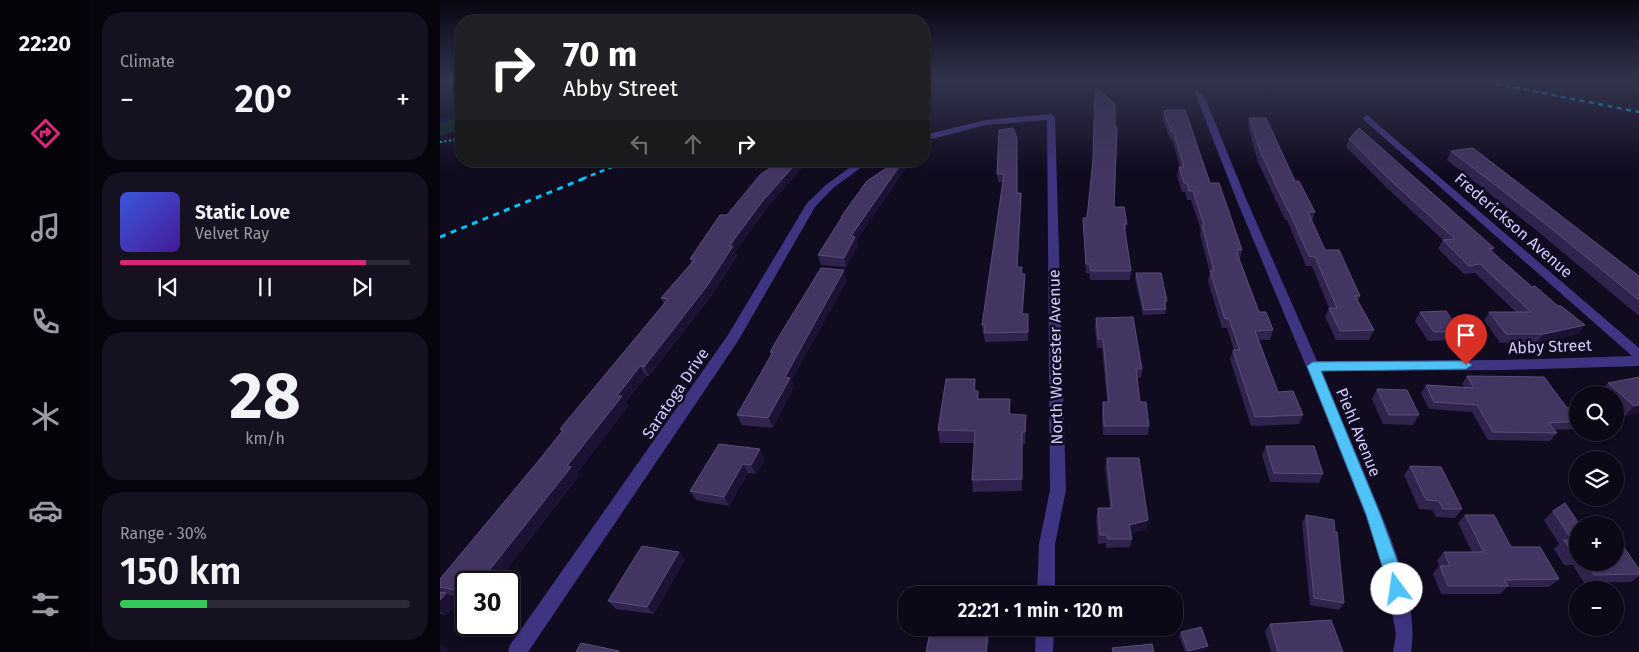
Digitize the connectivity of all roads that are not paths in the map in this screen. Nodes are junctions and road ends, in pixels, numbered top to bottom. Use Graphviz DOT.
graph roads {
  1 [pos="1206,110"];
  2 [pos="1367,118"];
  3 [pos="930,136"];
  4 [pos="857,167"];
  5 [pos="1639,355"];
  6 [pos="1639,361"];
  7 [pos="1313,366"];
  8 [pos="1046,586"];
  9 [pos="1045,636"];
  10 [pos="517,652"];
  11 [pos="1044,652"];
  12 [pos="1402,652"];
  1 -- 7 [label="street, Piehl Avenue"];
  2 -- 5 [label="street, Frederickson Avenue"];
  3 -- 8 [label="street, North Worcester Avenue"];
  4 -- 10 [label="street, Saratoga Drive"];
  6 -- 7 [label="street, Abby Street"];
  7 -- 12 [label="street, Piehl Avenue"];
  9 -- 11 [label="street"];
}
